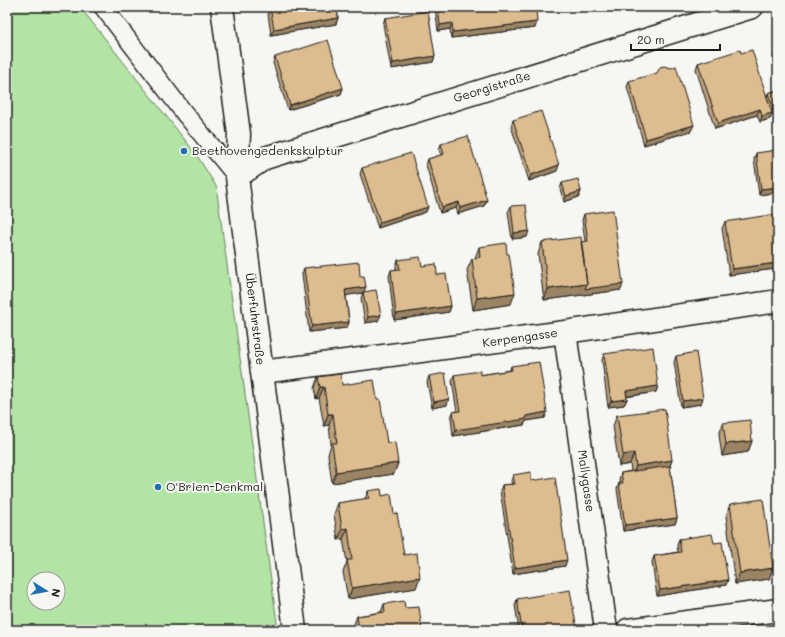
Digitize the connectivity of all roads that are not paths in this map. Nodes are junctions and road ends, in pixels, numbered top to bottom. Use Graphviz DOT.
graph roads {
  1 [pos="103,7"];
  2 [pos="222,7"];
  3 [pos="752,7"];
  4 [pos="237,177"];
  5 [pos="778,301"];
  6 [pos="565,332"];
  7 [pos="262,372"];
  8 [pos="778,610"];
  9 [pos="295,630"];
  10 [pos="606,630"];
  11 [pos="628,630"];
  1 -- 4 [label="lane"];
  2 -- 4 [label="street, Überfuhrstraße"];
  3 -- 4 [label="street, Georgistraße"];
  4 -- 7 [label="street, Überfuhrstraße"];
  5 -- 6 [label="street, Kerpengasse"];
  6 -- 7 [label="street, Kerpengasse"];
  6 -- 10 [label="street, Mallygasse"];
  7 -- 9 [label="street, Überfuhrstraße"];
  8 -- 11 [label="street"];
}
